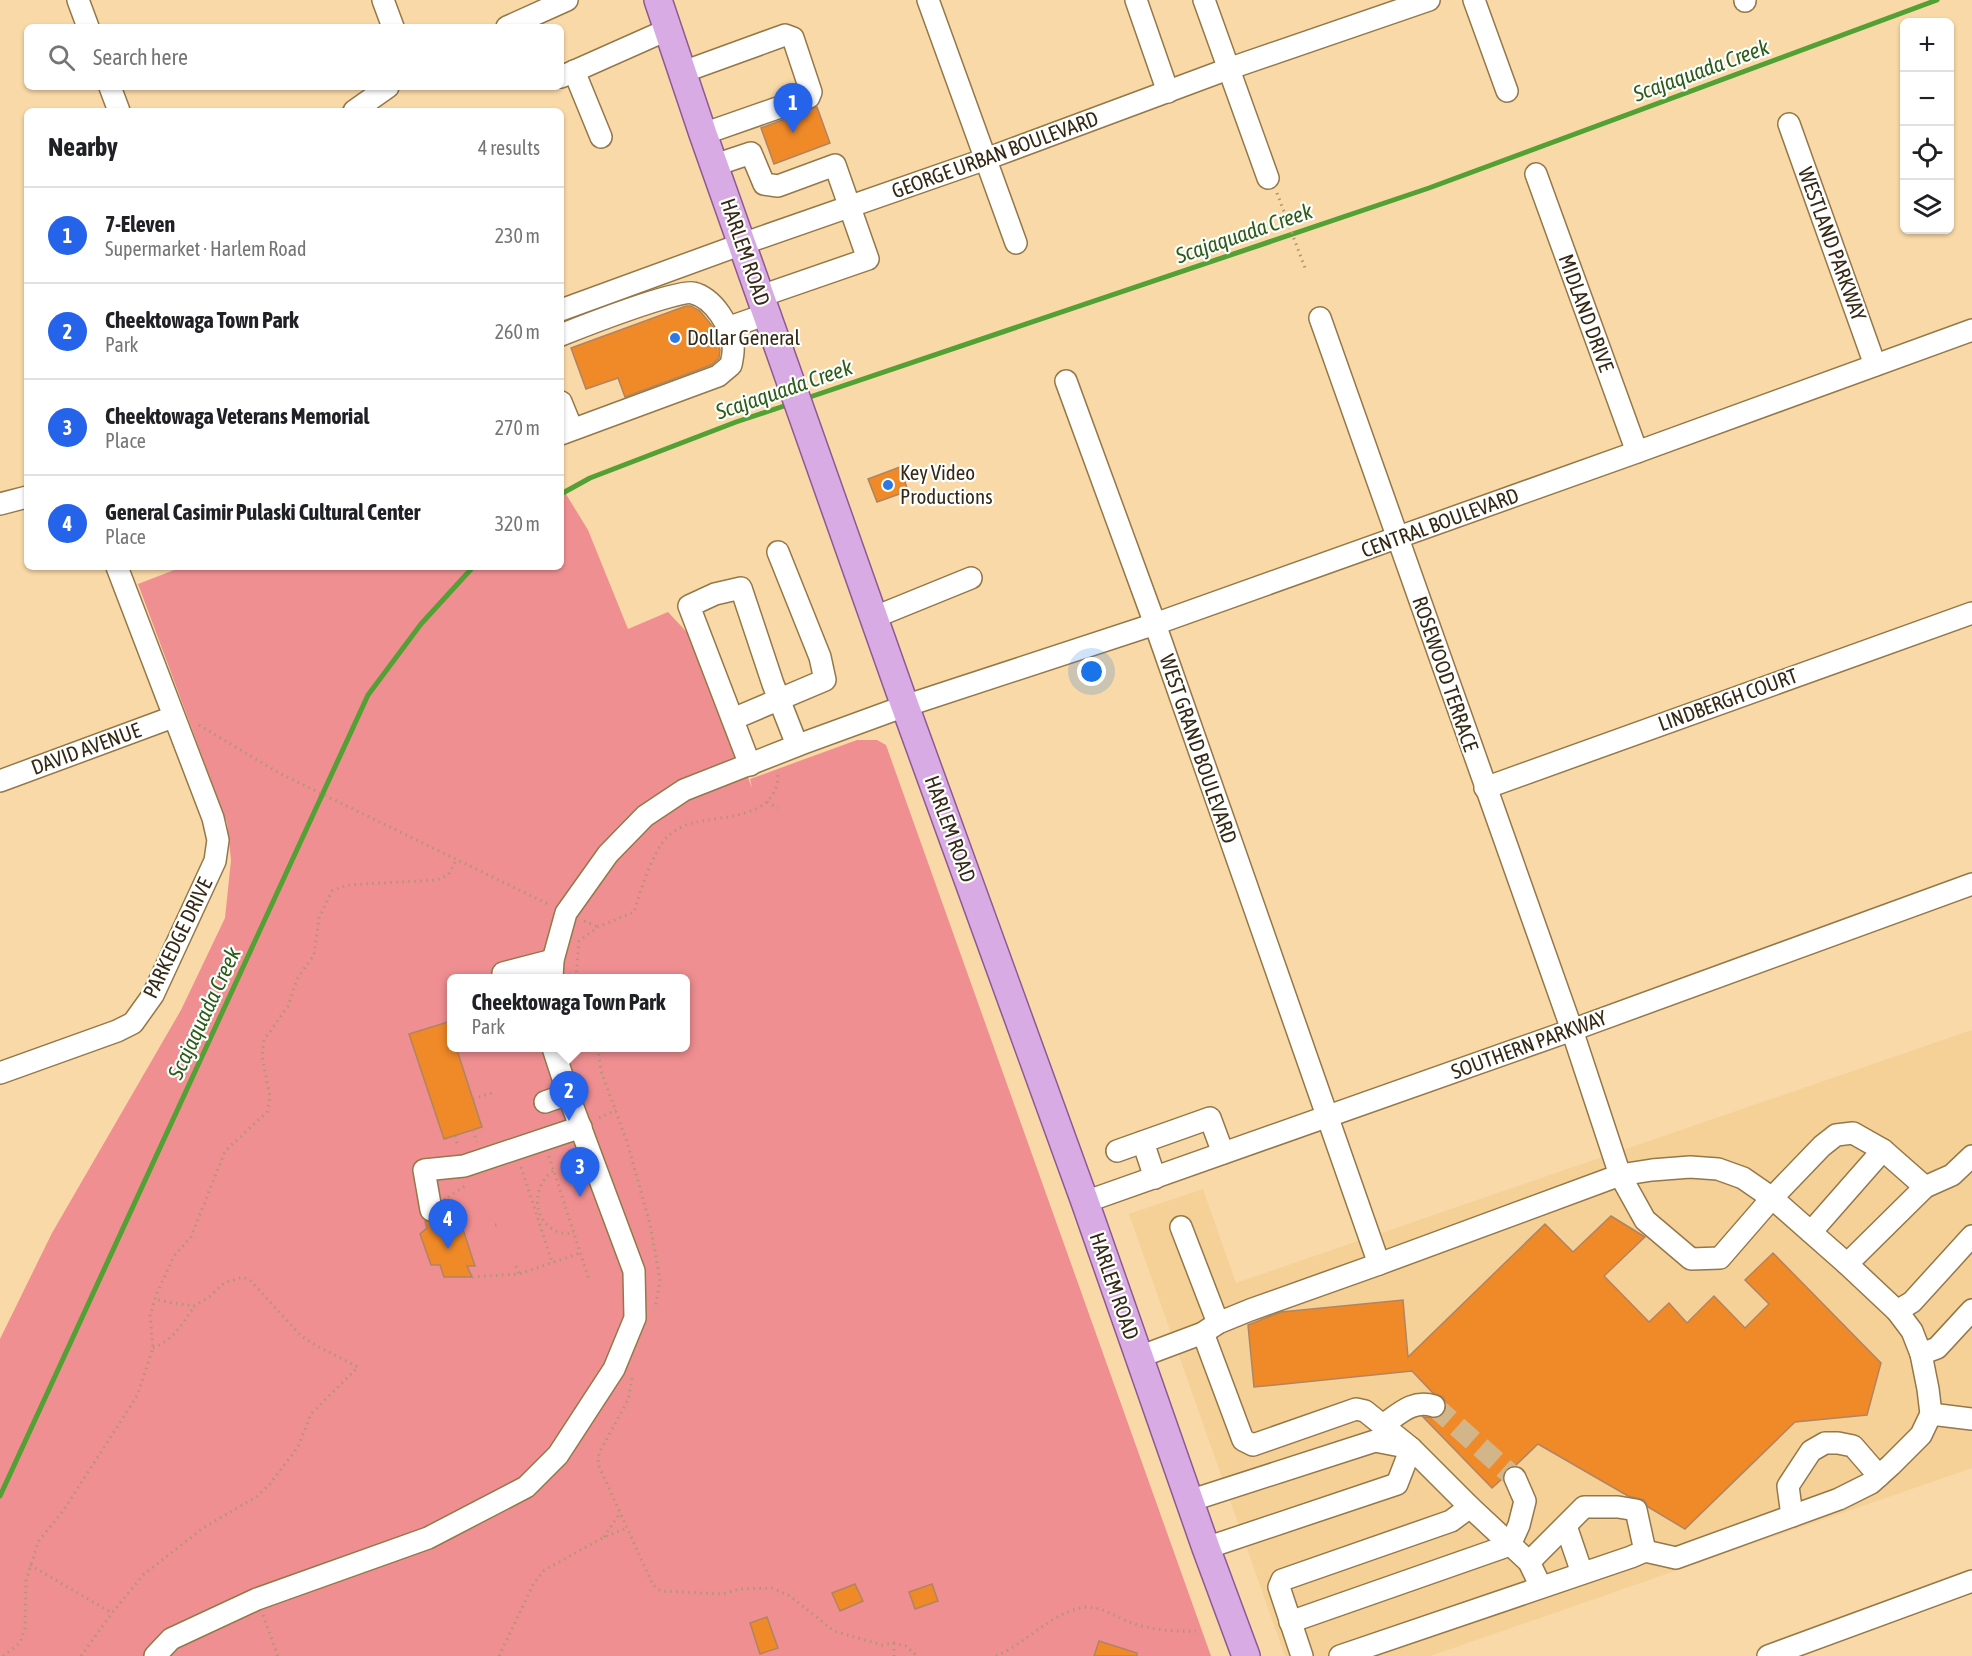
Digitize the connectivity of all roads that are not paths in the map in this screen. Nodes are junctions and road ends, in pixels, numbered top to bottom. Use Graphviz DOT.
graph roads {
  1 [pos="78,0"];
  2 [pos="383,0"];
  3 [pos="567,0"];
  4 [pos="658,0"];
  5 [pos="928,0"];
  6 [pos="1136,0"];
  7 [pos="1204,0"];
  8 [pos="1429,0"];
  9 [pos="1474,0"];
  10 [pos="534,21"];
  11 [pos="87,24"];
  12 [pos="392,24"];
  13 [pos="669,29"];
  14 [pos="1228,69"];
  15 [pos="683,72"];
  16 [pos="568,74"];
  17 [pos="111,90"];
  18 [pos="384,90"];
  19 [pos="1507,91"];
  20 [pos="1168,92"];
  21 [pos="118,108"];
  22 [pos="358,108"];
  23 [pos="1789,124"];
  24 [pos="704,134"];
  25 [pos="601,137"];
  26 [pos="986,159"];
  27 [pos="715,165"];
  28 [pos="1536,174"];
  29 [pos="1272,184"];
  30 [pos="850,206"];
  31 [pos="1016,243"];
  32 [pos="742,244"];
  33 [pos="764,305"];
  34 [pos="564,309"];
  35 [pos="1320,318"];
  36 [pos="727,328"];
  37 [pos="1972,330"];
  38 [pos="564,334"];
  39 [pos="1875,365"];
  40 [pos="1066,381"];
  41 [pos="566,432"];
  42 [pos="1637,452"];
  43 [pos="24,498"];
  44 [pos="0,504"];
  45 [pos="1396,538"];
  46 [pos="778,552"];
  47 [pos="118,570"];
  48 [pos="971,578"];
  49 [pos="1972,613"];
  50 [pos="875,617"];
  51 [pos="1155,624"];
  52 [pos="779,701"];
  53 [pos="905,706"];
  54 [pos="173,717"];
  55 [pos="733,719"];
  56 [pos="797,745"];
  57 [pos="750,765"];
  58 [pos="0,781"];
  59 [pos="1485,788"];
  60 [pos="1972,884"];
  61 [pos="553,969"];
  62 [pos="503,973"];
  63 [pos="1572,1030"];
  64 [pos="554,1052"];
  65 [pos="0,1073"];
  66 [pos="567,1094"];
  67 [pos="545,1102"];
  68 [pos="1327,1117"];
  69 [pos="581,1127"];
  70 [pos="1143,1142"];
  71 [pos="1882,1150"];
  72 [pos="1118,1151"];
  73 [pos="1223,1154"];
  74 [pos="1972,1156"];
  75 [pos="1620,1175"];
  76 [pos="1155,1178"];
  77 [pos="1925,1187"];
  78 [pos="1772,1198"];
  79 [pos="1085,1202"];
  80 [pos="431,1210"];
  81 [pos="1181,1227"];
  82 [pos="1811,1232"];
  83 [pos="1972,1236"];
  84 [pos="1379,1264"];
  85 [pos="1847,1264"];
  86 [pos="1972,1310"];
  87 [pos="1897,1311"];
  88 [pos="1210,1328"];
  89 [pos="1921,1354"];
  90 [pos="1139,1357"];
  91 [pos="1434,1406"];
  92 [pos="1930,1414"];
  93 [pos="1972,1419"];
  94 [pos="1383,1425"];
  95 [pos="1411,1448"];
  96 [pos="1879,1476"];
  97 [pos="1515,1478"];
  98 [pos="1189,1501"];
  99 [pos="1470,1507"];
  100 [pos="1792,1516"];
  101 [pos="1566,1526"];
  102 [pos="1510,1545"];
  103 [pos="1206,1548"];
  104 [pos="1645,1551"];
  105 [pos="1528,1562"];
  106 [pos="1582,1573"];
  107 [pos="1972,1581"];
  108 [pos="1541,1587"];
  109 [pos="1290,1622"];
  110 [pos="155,1656"];
  111 [pos="1246,1656"];
  112 [pos="1302,1656"];
  113 [pos="1340,1656"];
  114 [pos="1767,1656"];
  1 -- 11 [label="street"];
  2 -- 12 [label="street"];
  3 -- 10 [label="street"];
  4 -- 13 [label="main road, HARLEM ROAD"];
  5 -- 26 [label="street"];
  6 -- 20 [label="street"];
  7 -- 14 [label="street"];
  8 -- 14 [label="street, GEORGE URBAN BOULEVARD"];
  9 -- 19 [label="street"];
  13 -- 15 [label="main road, HARLEM ROAD"];
  13 -- 16 [label="street"];
  14 -- 20 [label="street, GEORGE URBAN BOULEVARD"];
  14 -- 29 [label="street"];
  15 -- 24 [label="main road, HARLEM ROAD"];
  15 -- 24 [label="street"];
  16 -- 25 [label="street"];
  17 -- 21 [label="street"];
  18 -- 22 [label="street"];
  20 -- 26 [label="street, GEORGE URBAN BOULEVARD"];
  23 -- 39 [label="street, WESTLAND PARKWAY"];
  24 -- 27 [label="main road, HARLEM ROAD"];
  26 -- 30 [label="street, GEORGE URBAN BOULEVARD"];
  26 -- 31 [label="street"];
  27 -- 30 [label="street"];
  27 -- 32 [label="main road, HARLEM ROAD"];
  28 -- 42 [label="street, MIDLAND DRIVE"];
  30 -- 32 [label="street, GEORGE URBAN BOULEVARD"];
  30 -- 33 [label="street"];
  32 -- 33 [label="main road, HARLEM ROAD"];
  32 -- 34 [label="street, GEORGE URBAN BOULEVARD"];
  33 -- 36 [label="street"];
  33 -- 50 [label="main road, HARLEM ROAD"];
  35 -- 45 [label="street, ROSEWOOD TERRACE"];
  36 -- 38 [label="street"];
  36 -- 41 [label="street"];
  37 -- 39 [label="street, CENTRAL BOULEVARD"];
  39 -- 42 [label="street, CENTRAL BOULEVARD"];
  40 -- 51 [label="street, WEST GRAND BOULEVARD"];
  42 -- 45 [label="street, CENTRAL BOULEVARD"];
  43 -- 44 [label="street"];
  45 -- 51 [label="street, CENTRAL BOULEVARD"];
  45 -- 59 [label="street, ROSEWOOD TERRACE"];
  46 -- 52 [label="street"];
  47 -- 54 [label="street, PARKEDGE DRIVE"];
  48 -- 50 [label="street"];
  49 -- 59 [label="street, LINDBERGH COURT"];
  50 -- 53 [label="main road, HARLEM ROAD"];
  51 -- 53 [label="street, CENTRAL BOULEVARD"];
  51 -- 68 [label="street, WEST GRAND BOULEVARD"];
  52 -- 55 [label="street"];
  52 -- 55 [label="street"];
  52 -- 56 [label="street"];
  53 -- 56 [label="street, CENTRAL BOULEVARD"];
  53 -- 79 [label="main road, HARLEM ROAD"];
  54 -- 58 [label="street, DAVID AVENUE"];
  54 -- 65 [label="street, PARKEDGE DRIVE"];
  55 -- 57 [label="street"];
  56 -- 57 [label="street, CENTRAL BOULEVARD"];
  57 -- 61 [label="street, CENTRAL BOULEVARD"];
  59 -- 63 [label="street, ROSEWOOD TERRACE"];
  60 -- 63 [label="street, SOUTHERN PARKWAY"];
  61 -- 62 [label="street"];
  63 -- 68 [label="street, SOUTHERN PARKWAY"];
  63 -- 75 [label="street, ROSEWOOD TERRACE"];
  64 -- 66 [label="street"];
  66 -- 67 [label="street"];
  66 -- 69 [label="street"];
  68 -- 73 [label="street, SOUTHERN PARKWAY"];
  68 -- 84 [label="street, WEST GRAND BOULEVARD"];
  69 -- 80 [label="street"];
  69 -- 110 [label="street"];
  70 -- 72 [label="street"];
  70 -- 73 [label="street"];
  70 -- 76 [label="street"];
  71 -- 77 [label="street, ROSEWOOD TERRACE"];
  71 -- 78 [label="street, ROSEWOOD TERRACE"];
  71 -- 82 [label="street"];
  73 -- 76 [label="street, SOUTHERN PARKWAY"];
  74 -- 77 [label="street"];
  75 -- 78 [label="street"];
  75 -- 78 [label="street, ROSEWOOD TERRACE"];
  75 -- 84 [label="street"];
  76 -- 79 [label="street, SOUTHERN PARKWAY"];
  77 -- 85 [label="street"];
  78 -- 82 [label="street"];
  79 -- 90 [label="main road, HARLEM ROAD"];
  81 -- 88 [label="street"];
  82 -- 85 [label="street"];
  83 -- 87 [label="street"];
  84 -- 88 [label="street"];
  85 -- 87 [label="street"];
  86 -- 89 [label="street"];
  87 -- 89 [label="street"];
  88 -- 90 [label="street"];
  88 -- 94 [label="street"];
  89 -- 92 [label="street"];
  90 -- 98 [label="main road, HARLEM ROAD"];
  91 -- 94 [label="street"];
  92 -- 93 [label="street"];
  92 -- 96 [label="street"];
  94 -- 95 [label="street"];
  95 -- 98 [label="street"];
  95 -- 99 [label="street"];
  95 -- 103 [label="street"];
  96 -- 100 [label="street"];
  96 -- 100 [label="street"];
  97 -- 102 [label="street"];
  98 -- 103 [label="main road, HARLEM ROAD"];
  99 -- 102 [label="street"];
  99 -- 109 [label="street"];
  100 -- 104 [label="street"];
  101 -- 104 [label="street"];
  101 -- 105 [label="street"];
  101 -- 106 [label="street"];
  102 -- 105 [label="street"];
  102 -- 109 [label="street"];
  103 -- 111 [label="main road, HARLEM ROAD"];
  104 -- 106 [label="street"];
  105 -- 108 [label="street"];
  106 -- 108 [label="street"];
  107 -- 114 [label="street"];
  108 -- 113 [label="street"];
  109 -- 112 [label="street"];
}
